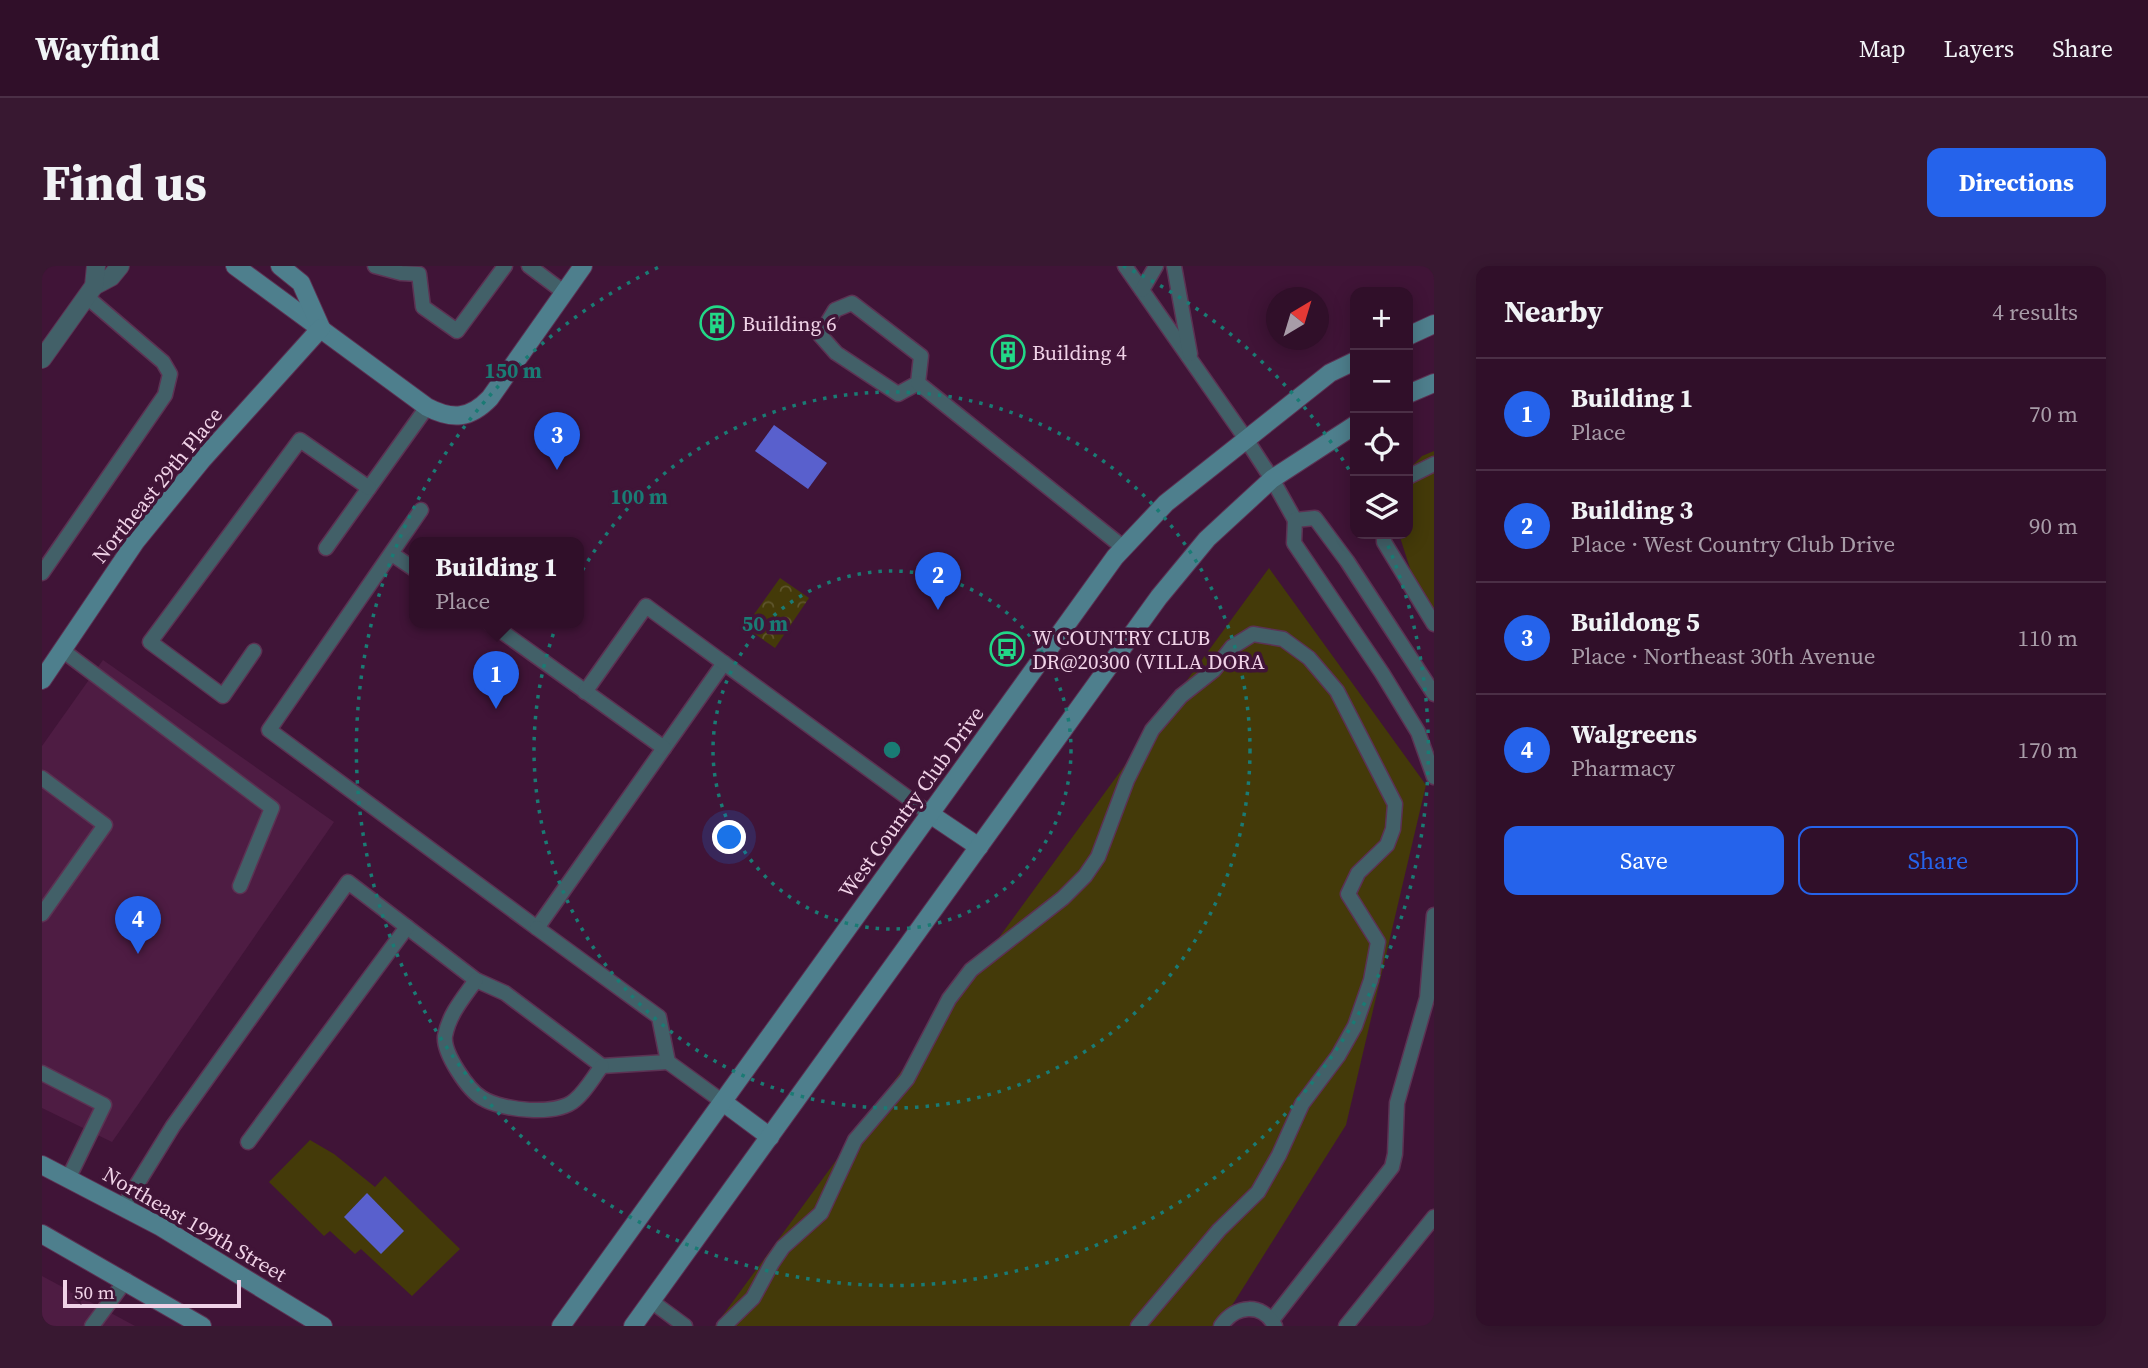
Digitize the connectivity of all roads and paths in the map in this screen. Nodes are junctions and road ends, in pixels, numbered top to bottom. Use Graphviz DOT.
graph roads {
  1 [pos="96,266"];
  2 [pos="120,266"];
  3 [pos="236,266"];
  4 [pos="280,266"];
  5 [pos="375,266"];
  6 [pos="505,266"];
  7 [pos="528,266"];
  8 [pos="583,266"];
  9 [pos="1125,266"];
  10 [pos="1156,266"];
  11 [pos="1174,266"];
  12 [pos="1142,290"];
  13 [pos="90,292"];
  14 [pos="565,293"];
  15 [pos="1434,324"];
  16 [pos="321,328"];
  17 [pos="1413,334"];
  18 [pos="42,359"];
  19 [pos="1191,359"];
  20 [pos="1350,363"];
  21 [pos="918,383"];
  22 [pos="1434,383"];
  23 [pos="1413,392"];
  24 [pos="427,407"];
  25 [pos="1350,428"];
  26 [pos="1246,439"];
  27 [pos="1434,464"];
  28 [pos="1410,476"];
  29 [pos="1272,479"];
  30 [pos="369,488"];
  31 [pos="421,510"];
  32 [pos="1295,520"];
  33 [pos="1384,539"];
  34 [pos="326,548"];
  35 [pos="1124,548"];
  36 [pos="392,554"];
  37 [pos="409,566"];
  38 [pos="42,573"];
  39 [pos="1434,624"];
  40 [pos="497,628"];
  41 [pos="62,650"];
  42 [pos="254,651"];
  43 [pos="724,663"];
  44 [pos="42,680"];
  45 [pos="586,692"];
  46 [pos="1434,694"];
  47 [pos="1418,732"];
  48 [pos="664,748"];
  49 [pos="1434,756"];
  50 [pos="1434,774"];
  51 [pos="42,778"];
  52 [pos="930,814"];
  53 [pos="979,847"];
  54 [pos="240,886"];
  55 [pos="42,914"];
  56 [pos="1434,915"];
  57 [pos="407,928"];
  58 [pos="537,928"];
  59 [pos="477,980"];
  60 [pos="1430,1005"];
  61 [pos="668,1062"];
  62 [pos="602,1066"];
  63 [pos="42,1073"];
  64 [pos="723,1102"];
  65 [pos="770,1137"];
  66 [pos="248,1142"];
  67 [pos="42,1165"];
  68 [pos="69,1177"];
  69 [pos="123,1207"];
  70 [pos="1434,1217"];
  71 [pos="42,1234"];
  72 [pos="125,1280"];
  73 [pos="651,1301"];
  74 [pos="1273,1323"];
  75 [pos="92,1326"];
  76 [pos="202,1326"];
  77 [pos="323,1326"];
  78 [pos="561,1326"];
  79 [pos="633,1326"];
  80 [pos="685,1326"];
  81 [pos="724,1326"];
  82 [pos="1138,1326"];
  83 [pos="1221,1326"];
  84 [pos="1346,1326"];
  1 -- 13 [label="street"];
  2 -- 13 [label="street"];
  3 -- 16 [label="street"];
  4 -- 16 [label="street"];
  5 -- 6 [label="lane"];
  7 -- 14 [label="lane"];
  8 -- 14 [label="street"];
  9 -- 12 [label="lane"];
  10 -- 12 [label="lane"];
  11 -- 19 [label="lane"];
  12 -- 19 [label="lane"];
  13 -- 18 [label="street"];
  13 -- 38 [label="lane"];
  14 -- 24 [label="street"];
  15 -- 17 [label="street"];
  16 -- 24 [label="street"];
  16 -- 41 [label="street, Northeast 29th Place"];
  19 -- 26 [label="lane"];
  20 -- 26 [label="street, West Country Club Drive"];
  21 -- 21 [label="lane"];
  21 -- 35 [label="lane"];
  22 -- 23 [label="street"];
  24 -- 30 [label="lane"];
  25 -- 29 [label="street"];
  26 -- 29 [label="lane"];
  26 -- 35 [label="street, West Country Club Drive"];
  27 -- 28 [label="lane"];
  29 -- 32 [label="lane"];
  29 -- 53 [label="street"];
  30 -- 34 [label="lane"];
  30 -- 42 [label="lane"];
  31 -- 36 [label="lane"];
  32 -- 46 [label="lane"];
  32 -- 47 [label="lane"];
  33 -- 39 [label="lane"];
  35 -- 52 [label="street, West Country Club Drive"];
  36 -- 37 [label="lane"];
  36 -- 58 [label="lane"];
  40 -- 45 [label="lane"];
  41 -- 44 [label="street, Northeast 29th Place"];
  41 -- 54 [label="lane"];
  43 -- 45 [label="lane"];
  43 -- 48 [label="lane"];
  43 -- 52 [label="lane"];
  45 -- 48 [label="lane"];
  47 -- 49 [label="lane"];
  47 -- 50 [label="lane"];
  48 -- 58 [label="lane"];
  51 -- 55 [label="lane"];
  52 -- 53 [label="street"];
  52 -- 64 [label="street, West Country Club Drive"];
  53 -- 65 [label="street"];
  56 -- 60 [label="lane"];
  57 -- 59 [label="lane"];
  57 -- 66 [label="lane"];
  57 -- 69 [label="lane"];
  58 -- 61 [label="lane"];
  59 -- 62 [label="lane"];
  59 -- 62 [label="lane"];
  60 -- 74 [label="lane"];
  61 -- 62 [label="lane"];
  61 -- 64 [label="lane"];
  63 -- 68 [label="lane"];
  64 -- 65 [label="street"];
  64 -- 78 [label="street, West Country Club Drive"];
  65 -- 73 [label="street"];
  67 -- 68 [label="street, Northeast 199th Street"];
  68 -- 69 [label="street, Northeast 199th Street"];
  69 -- 77 [label="street, Northeast 199th Street"];
  70 -- 84 [label="lane"];
  71 -- 72 [label="street"];
  72 -- 75 [label="lane"];
  72 -- 76 [label="street"];
  73 -- 79 [label="street"];
  73 -- 80 [label="lane"];
  74 -- 83 [label="lane"];
  81 -- 82 [label="lane"];
}
